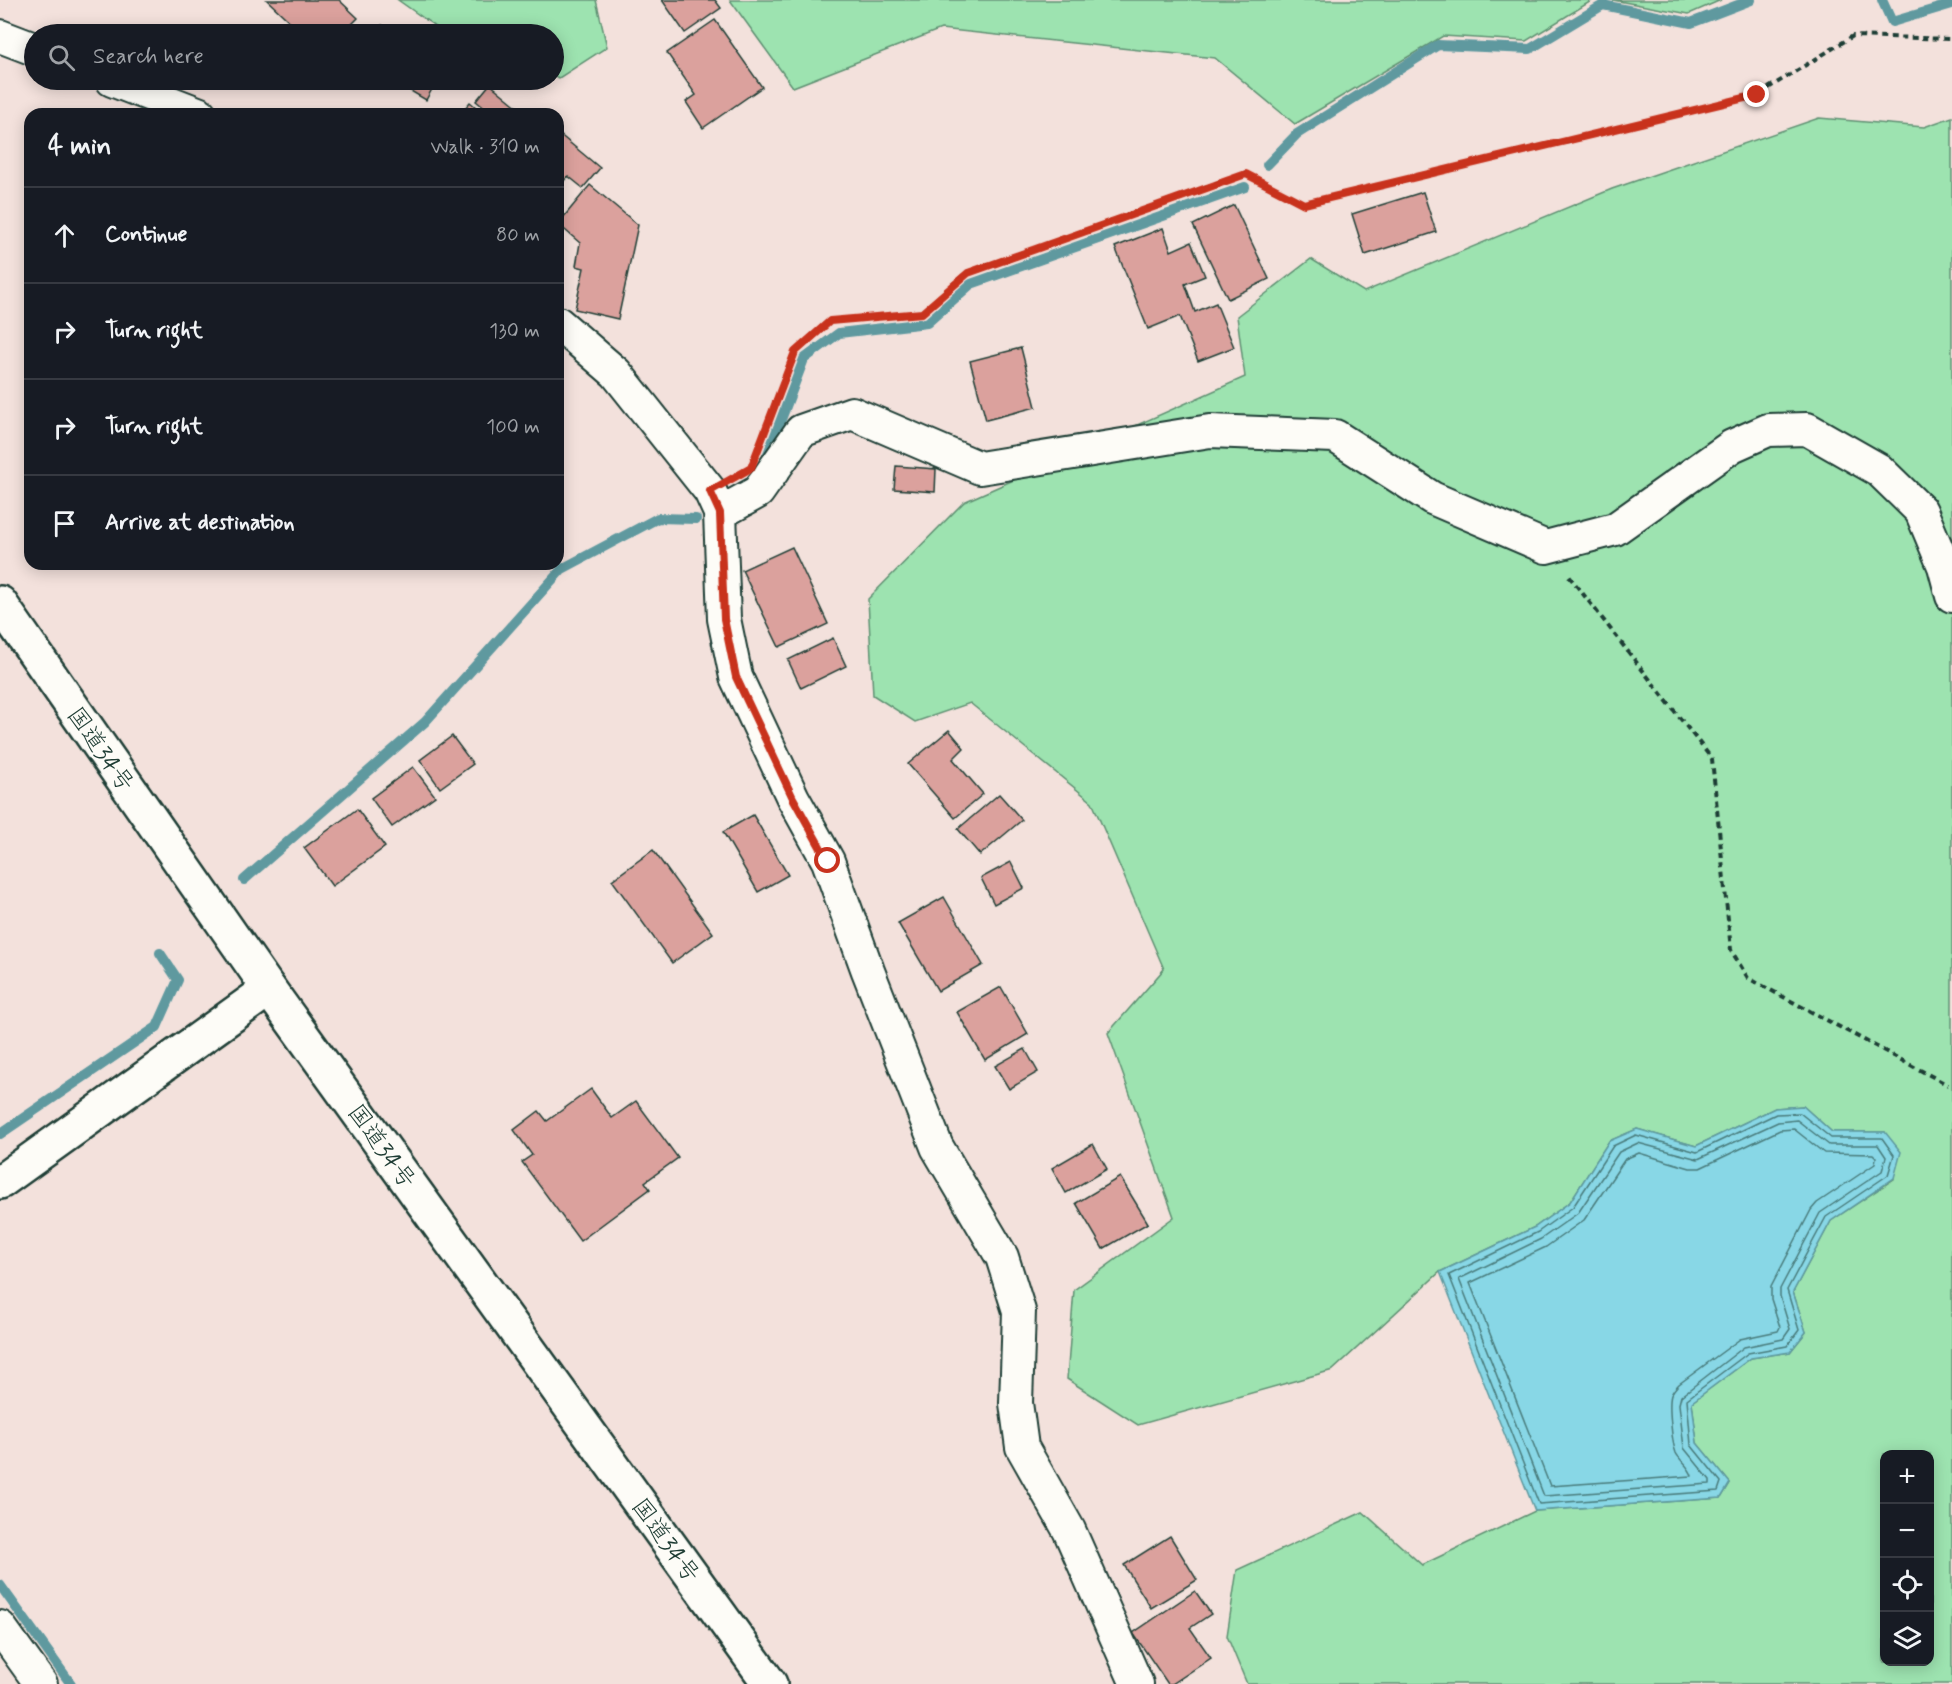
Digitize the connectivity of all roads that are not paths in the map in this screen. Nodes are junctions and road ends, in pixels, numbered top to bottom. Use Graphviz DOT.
graph roads {
  1 [pos="0,36"];
  2 [pos="24,45"];
  3 [pos="138,90"];
  4 [pos="184,108"];
  5 [pos="564,328"];
  6 [pos="720,513"];
  7 [pos="1952,596"];
  8 [pos="0,603"];
  9 [pos="269,989"];
  10 [pos="0,1182"];
  11 [pos="0,1627"];
  12 [pos="41,1684"];
  13 [pos="770,1684"];
  14 [pos="1137,1684"];
  1 -- 2 [label="street"];
  3 -- 4 [label="street"];
  5 -- 6 [label="street"];
  6 -- 7 [label="street"];
  6 -- 14 [label="street"];
  8 -- 9 [label="main road, 国道34号"];
  9 -- 10 [label="main road"];
  9 -- 13 [label="main road, 国道34号"];
  11 -- 12 [label="street"];
}
